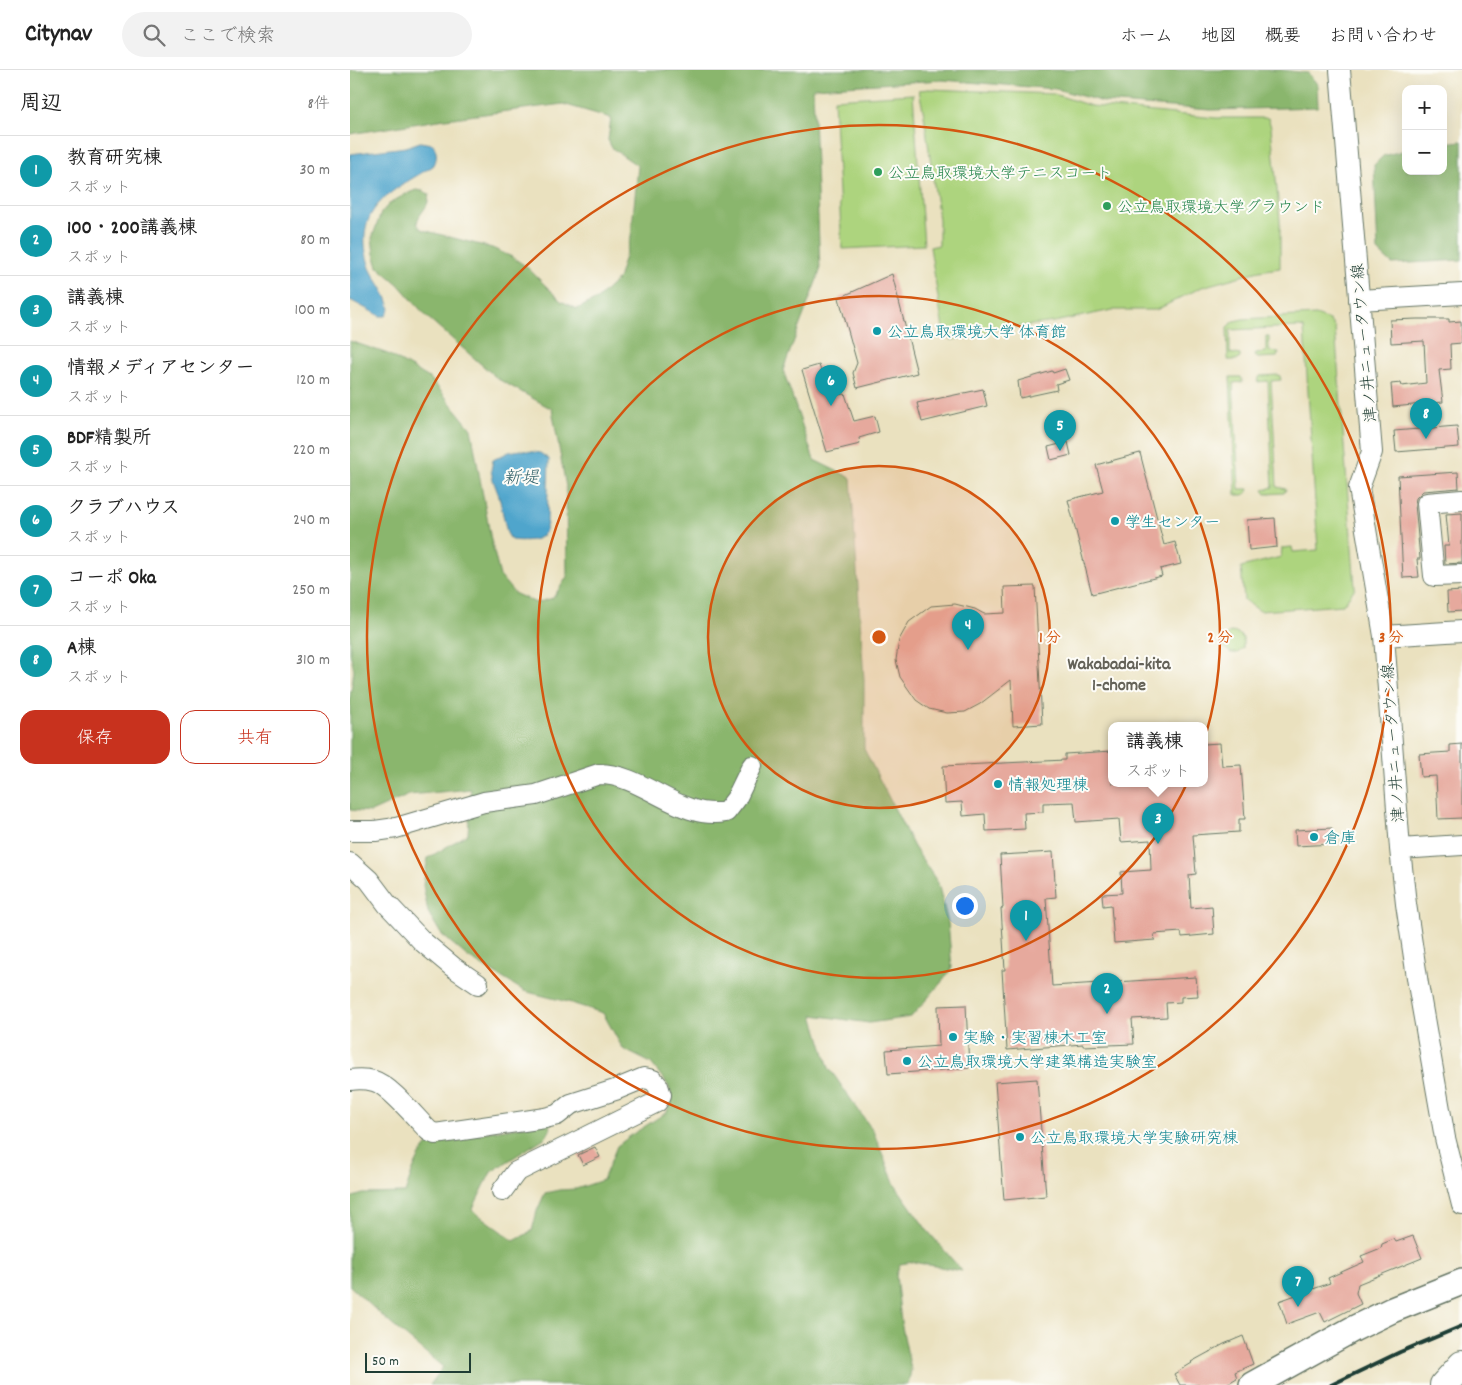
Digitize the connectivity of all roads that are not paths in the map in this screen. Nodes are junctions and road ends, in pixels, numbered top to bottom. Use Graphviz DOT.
graph roads {
  1 [pos="1340,70"];
  2 [pos="1462,294"];
  3 [pos="1359,300"];
  4 [pos="1462,500"];
  5 [pos="1462,575"];
  6 [pos="1462,631"];
  7 [pos="1384,636"];
  8 [pos="752,766"];
  9 [pos="350,831"];
  10 [pos="1462,845"];
  11 [pos="1400,849"];
  12 [pos="350,863"];
  13 [pos="478,984"];
  14 [pos="350,1080"];
  15 [pos="502,1191"];
  16 [pos="1462,1205"];
  17 [pos="1462,1282"];
  18 [pos="1462,1365"];
  19 [pos="1252,1385"];
  20 [pos="1444,1385"];
  1 -- 3 [label="street, 津ノ井ニュータウン線"];
  2 -- 3 [label="street"];
  3 -- 7 [label="street, 津ノ井ニュータウン線"];
  4 -- 5 [label="street"];
  6 -- 7 [label="street"];
  7 -- 11 [label="street, 津ノ井ニュータウン線"];
  8 -- 9 [label="street"];
  10 -- 11 [label="street"];
  11 -- 16 [label="street, 津ノ井ニュータウン線"];
  12 -- 13 [label="street"];
  14 -- 15 [label="street"];
  17 -- 19 [label="main road"];
  18 -- 20 [label="highway"];
}
